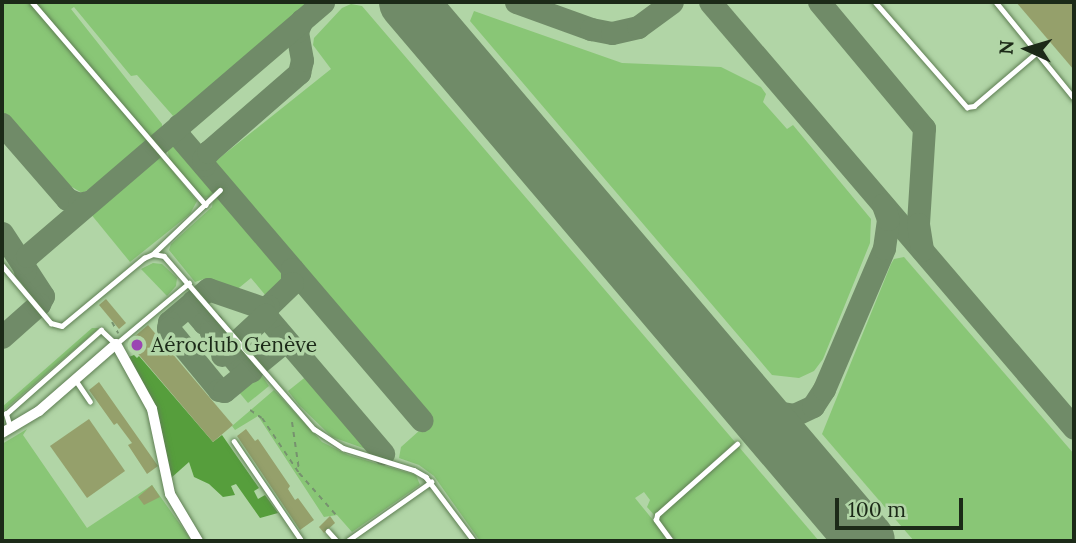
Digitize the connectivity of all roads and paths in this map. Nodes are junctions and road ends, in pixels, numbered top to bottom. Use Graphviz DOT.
graph roads {
  1 [pos="32,2"];
  2 [pos="874,2"];
  3 [pos="996,2"];
  4 [pos="1037,54"];
  5 [pos="1074,98"];
  6 [pos="220,190"];
  7 [pos="206,205"];
  8 [pos="153,254"];
  9 [pos="2,265"];
  10 [pos="189,283"];
  11 [pos="112,322"];
  12 [pos="119,342"];
  13 [pos="75,379"];
  14 [pos="90,401"];
  15 [pos="250,410"];
  16 [pos="292,422"];
  17 [pos="6,431"];
  18 [pos="234,441"];
  19 [pos="737,444"];
  20 [pos="299,473"];
  21 [pos="300,482"];
  22 [pos="431,482"];
  23 [pos="336,515"];
  24 [pos="328,531"];
  25 [pos="298,535"];
  26 [pos="198,541"];
  27 [pos="291,541"];
  28 [pos="302,541"];
  29 [pos="337,541"];
  30 [pos="347,541"];
  31 [pos="474,541"];
  32 [pos="671,541"];
  1 -- 7 [label="lane"];
  2 -- 4 [label="lane"];
  3 -- 4 [label="lane"];
  4 -- 5 [label="lane"];
  6 -- 7 [label="lane"];
  7 -- 8 [label="lane"];
  8 -- 9 [label="lane"];
  8 -- 10 [label="lane"];
  10 -- 12 [label="lane"];
  10 -- 22 [label="lane"];
  11 -- 12 [label="path"];
  12 -- 13 [label="street"];
  12 -- 17 [label="lane"];
  12 -- 26 [label="street"];
  13 -- 14 [label="lane"];
  13 -- 17 [label="street"];
  15 -- 20 [label="path"];
  16 -- 20 [label="path"];
  18 -- 25 [label="lane"];
  19 -- 32 [label="lane"];
  20 -- 21 [label="path"];
  20 -- 23 [label="path"];
  22 -- 30 [label="lane"];
  22 -- 31 [label="lane"];
  24 -- 29 [label="lane"];
  25 -- 27 [label="lane"];
  25 -- 28 [label="lane"];
}
